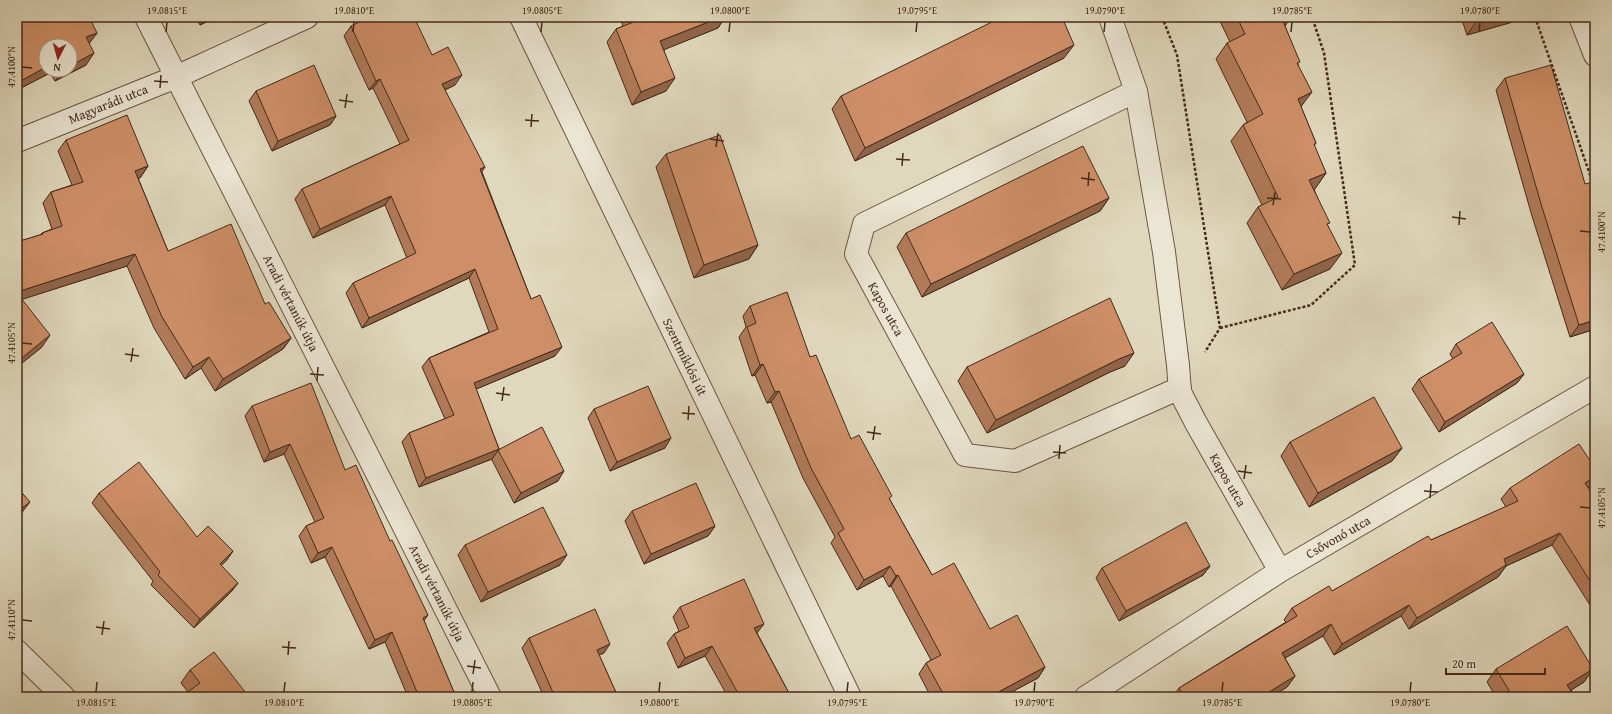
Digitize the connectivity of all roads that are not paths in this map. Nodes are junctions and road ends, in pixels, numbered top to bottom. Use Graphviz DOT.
graph roads {
  1 [pos="146,17"];
  2 [pos="308,17"];
  3 [pos="521,17"];
  4 [pos="1110,17"];
  5 [pos="1580,17"];
  6 [pos="1595,55"];
  7 [pos="176,76"];
  8 [pos="1136,91"];
  9 [pos="17,140"];
  10 [pos="1595,386"];
  11 [pos="1180,388"];
  12 [pos="1280,571"];
  13 [pos="17,651"];
  14 [pos="64,697"];
  15 [pos="490,697"];
  16 [pos="850,697"];
  17 [pos="1086,697"];
  1 -- 7 [label="street, Aradi vértanúk útja"];
  2 -- 7 [label="street, Magyarádi utca"];
  3 -- 16 [label="street, Szentmiklósi út"];
  4 -- 8 [label="street, Kapos utca"];
  5 -- 6 [label="street"];
  7 -- 9 [label="street, Magyarádi utca"];
  7 -- 15 [label="street, Aradi vértanúk útja"];
  8 -- 11 [label="street, Kapos utca"];
  8 -- 11 [label="street, Kapos utca"];
  10 -- 12 [label="street, Csővonó utca"];
  11 -- 12 [label="street, Kapos utca"];
  12 -- 17 [label="street, Csővonó utca"];
  13 -- 14 [label="street"];
}
